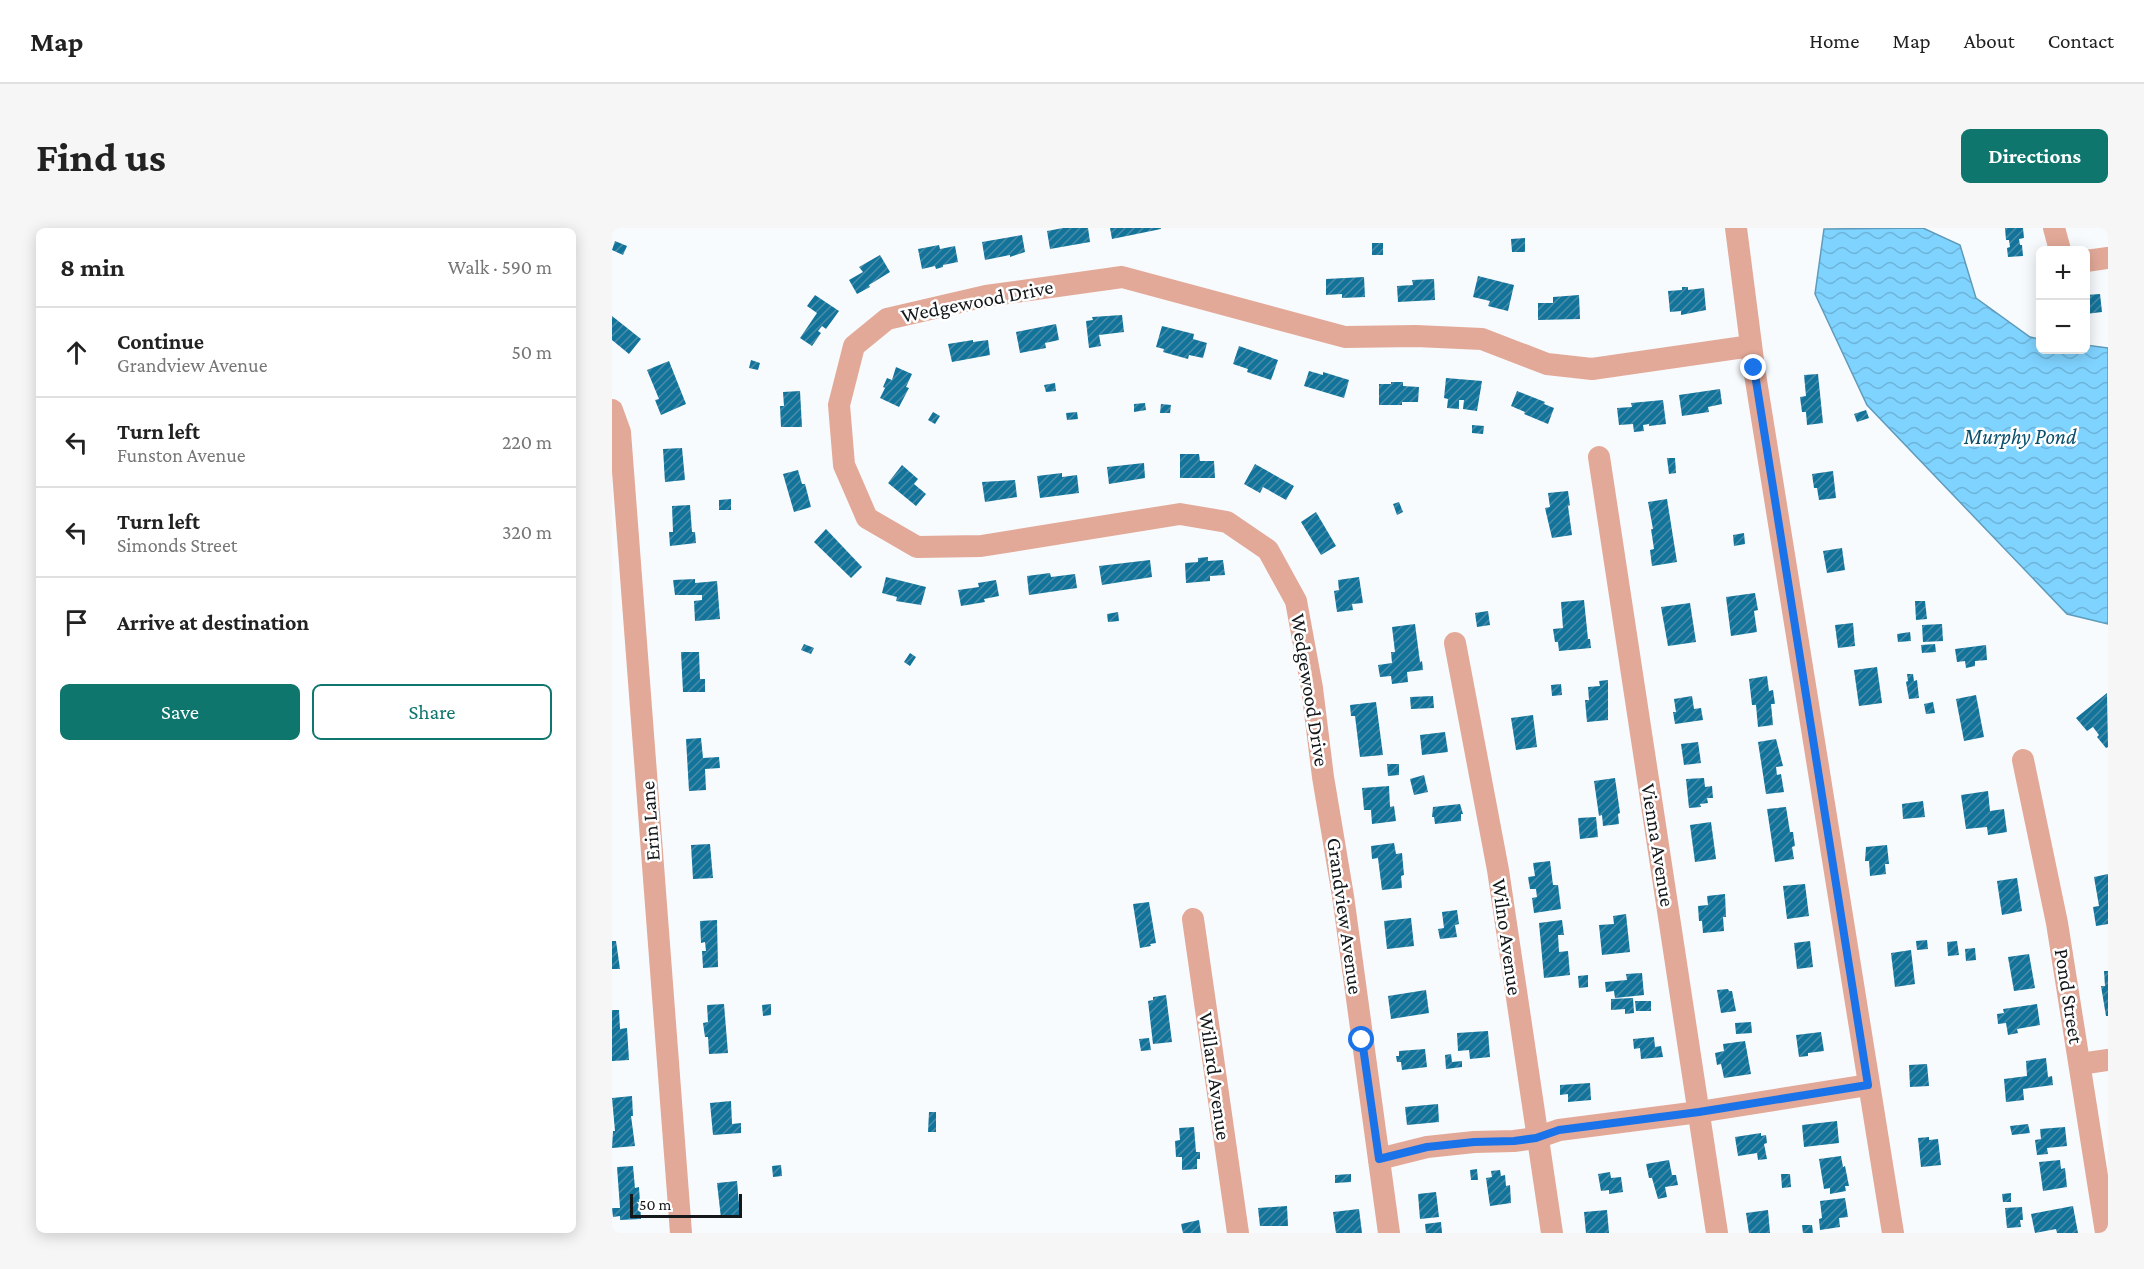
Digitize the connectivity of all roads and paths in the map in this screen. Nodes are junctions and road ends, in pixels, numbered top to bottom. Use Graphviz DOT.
graph roads {
  1 [pos="1736,228"];
  2 [pos="2054,228"];
  3 [pos="2059,246"];
  4 [pos="2108,258"];
  5 [pos="2090,260"];
  6 [pos="1751,346"];
  7 [pos="612,410"];
  8 [pos="1599,457"];
  9 [pos="1455,643"];
  10 [pos="2023,760"];
  11 [pos="1323,777"];
  12 [pos="1192,919"];
  13 [pos="2108,1060"];
  14 [pos="2080,1064"];
  15 [pos="1868,1085"];
  16 [pos="1699,1112"];
  17 [pos="1536,1138"];
  18 [pos="1379,1159"];
  19 [pos="681,1233"];
  20 [pos="1238,1233"];
  21 [pos="1389,1233"];
  22 [pos="1552,1233"];
  23 [pos="1717,1233"];
  24 [pos="1893,1233"];
  25 [pos="2106,1233"];
  1 -- 6 [label="street"];
  2 -- 3 [label="street"];
  4 -- 5 [label="street"];
  6 -- 11 [label="street, Wedgewood Drive"];
  6 -- 15 [label="street"];
  7 -- 19 [label="street, Erin Lane"];
  8 -- 16 [label="street, Vienna Avenue"];
  9 -- 17 [label="street, Wilno Avenue"];
  10 -- 14 [label="street, Pond Street"];
  11 -- 18 [label="street, Grandview Avenue"];
  12 -- 20 [label="street, Willard Avenue"];
  13 -- 14 [label="street"];
  14 -- 25 [label="street, Pond Street"];
  15 -- 16 [label="street"];
  15 -- 24 [label="street"];
  16 -- 17 [label="street"];
  16 -- 23 [label="street, Vienna Avenue"];
  17 -- 18 [label="street"];
  17 -- 22 [label="street, Wilno Avenue"];
  18 -- 21 [label="street, Grandview Avenue"];
}
